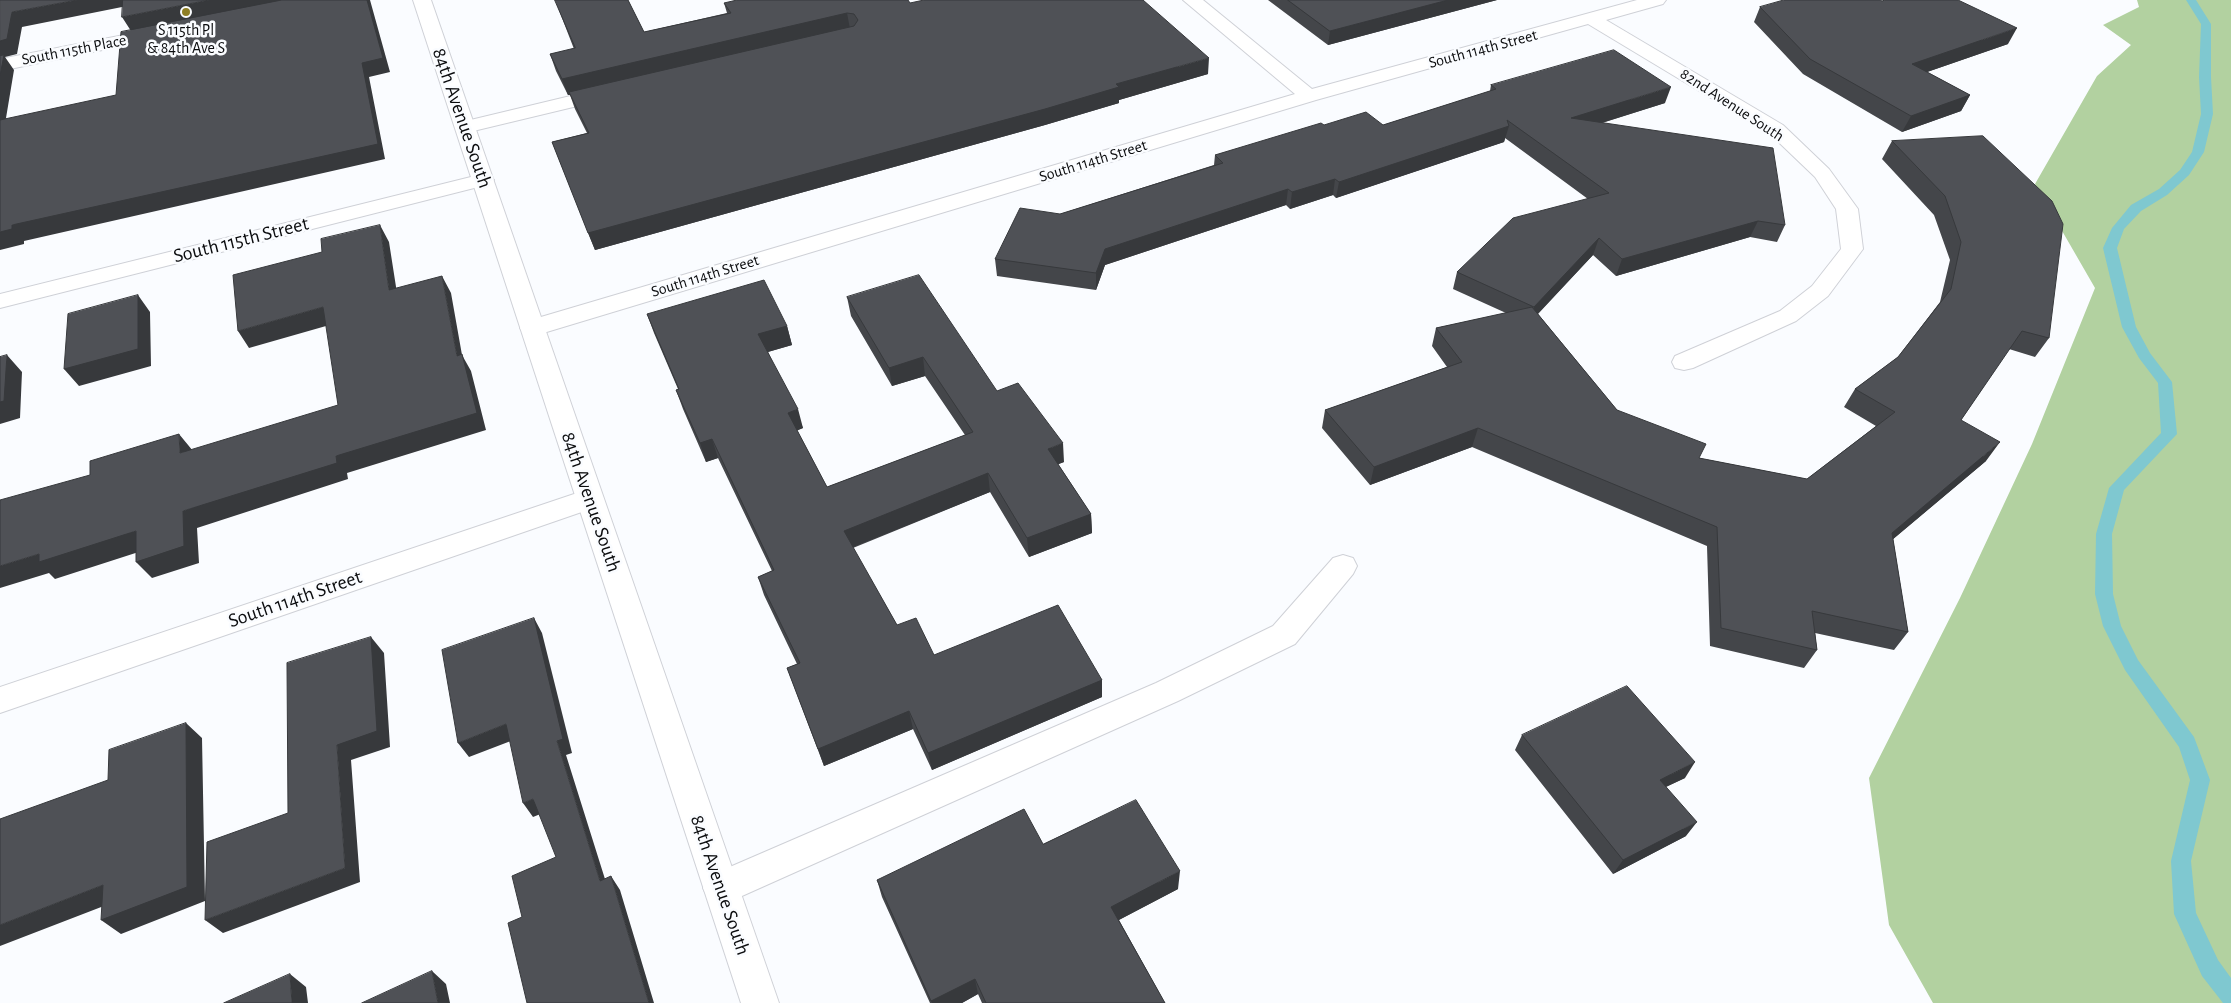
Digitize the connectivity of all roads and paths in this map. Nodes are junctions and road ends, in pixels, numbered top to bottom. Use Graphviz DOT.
graph roads {
  1 [pos="422,0"];
  2 [pos="1192,0"];
  3 [pos="1657,0"];
  4 [pos="1592,19"];
  5 [pos="171,30"];
  6 [pos="0,65"];
  7 [pos="629,89"];
  8 [pos="1309,96"];
  9 [pos="465,127"];
  10 [pos="483,180"];
  11 [pos="0,301"];
  12 [pos="532,328"];
  13 [pos="1684,362"];
  14 [pos="590,499"];
  15 [pos="1343,566"];
  16 [pos="0,700"];
  17 [pos="721,888"];
  18 [pos="760,1003"];
  1 -- 9 [label="street, 84th Avenue South"];
  2 -- 8 [label="street"];
  3 -- 4 [label="street, South 114th Street"];
  4 -- 8 [label="street, South 114th Street"];
  4 -- 13 [label="street, 82nd Avenue South"];
  5 -- 6 [label="street, South 115th Place"];
  7 -- 9 [label="street"];
  8 -- 12 [label="street, South 114th Street"];
  9 -- 10 [label="street, 84th Avenue South"];
  10 -- 11 [label="street, South 115th Street"];
  10 -- 12 [label="street, 84th Avenue South"];
  12 -- 14 [label="street, 84th Avenue South"];
  14 -- 16 [label="street, South 114th Street"];
  14 -- 17 [label="street, 84th Avenue South"];
  15 -- 17 [label="street"];
  17 -- 18 [label="street, 84th Avenue South"];
}
